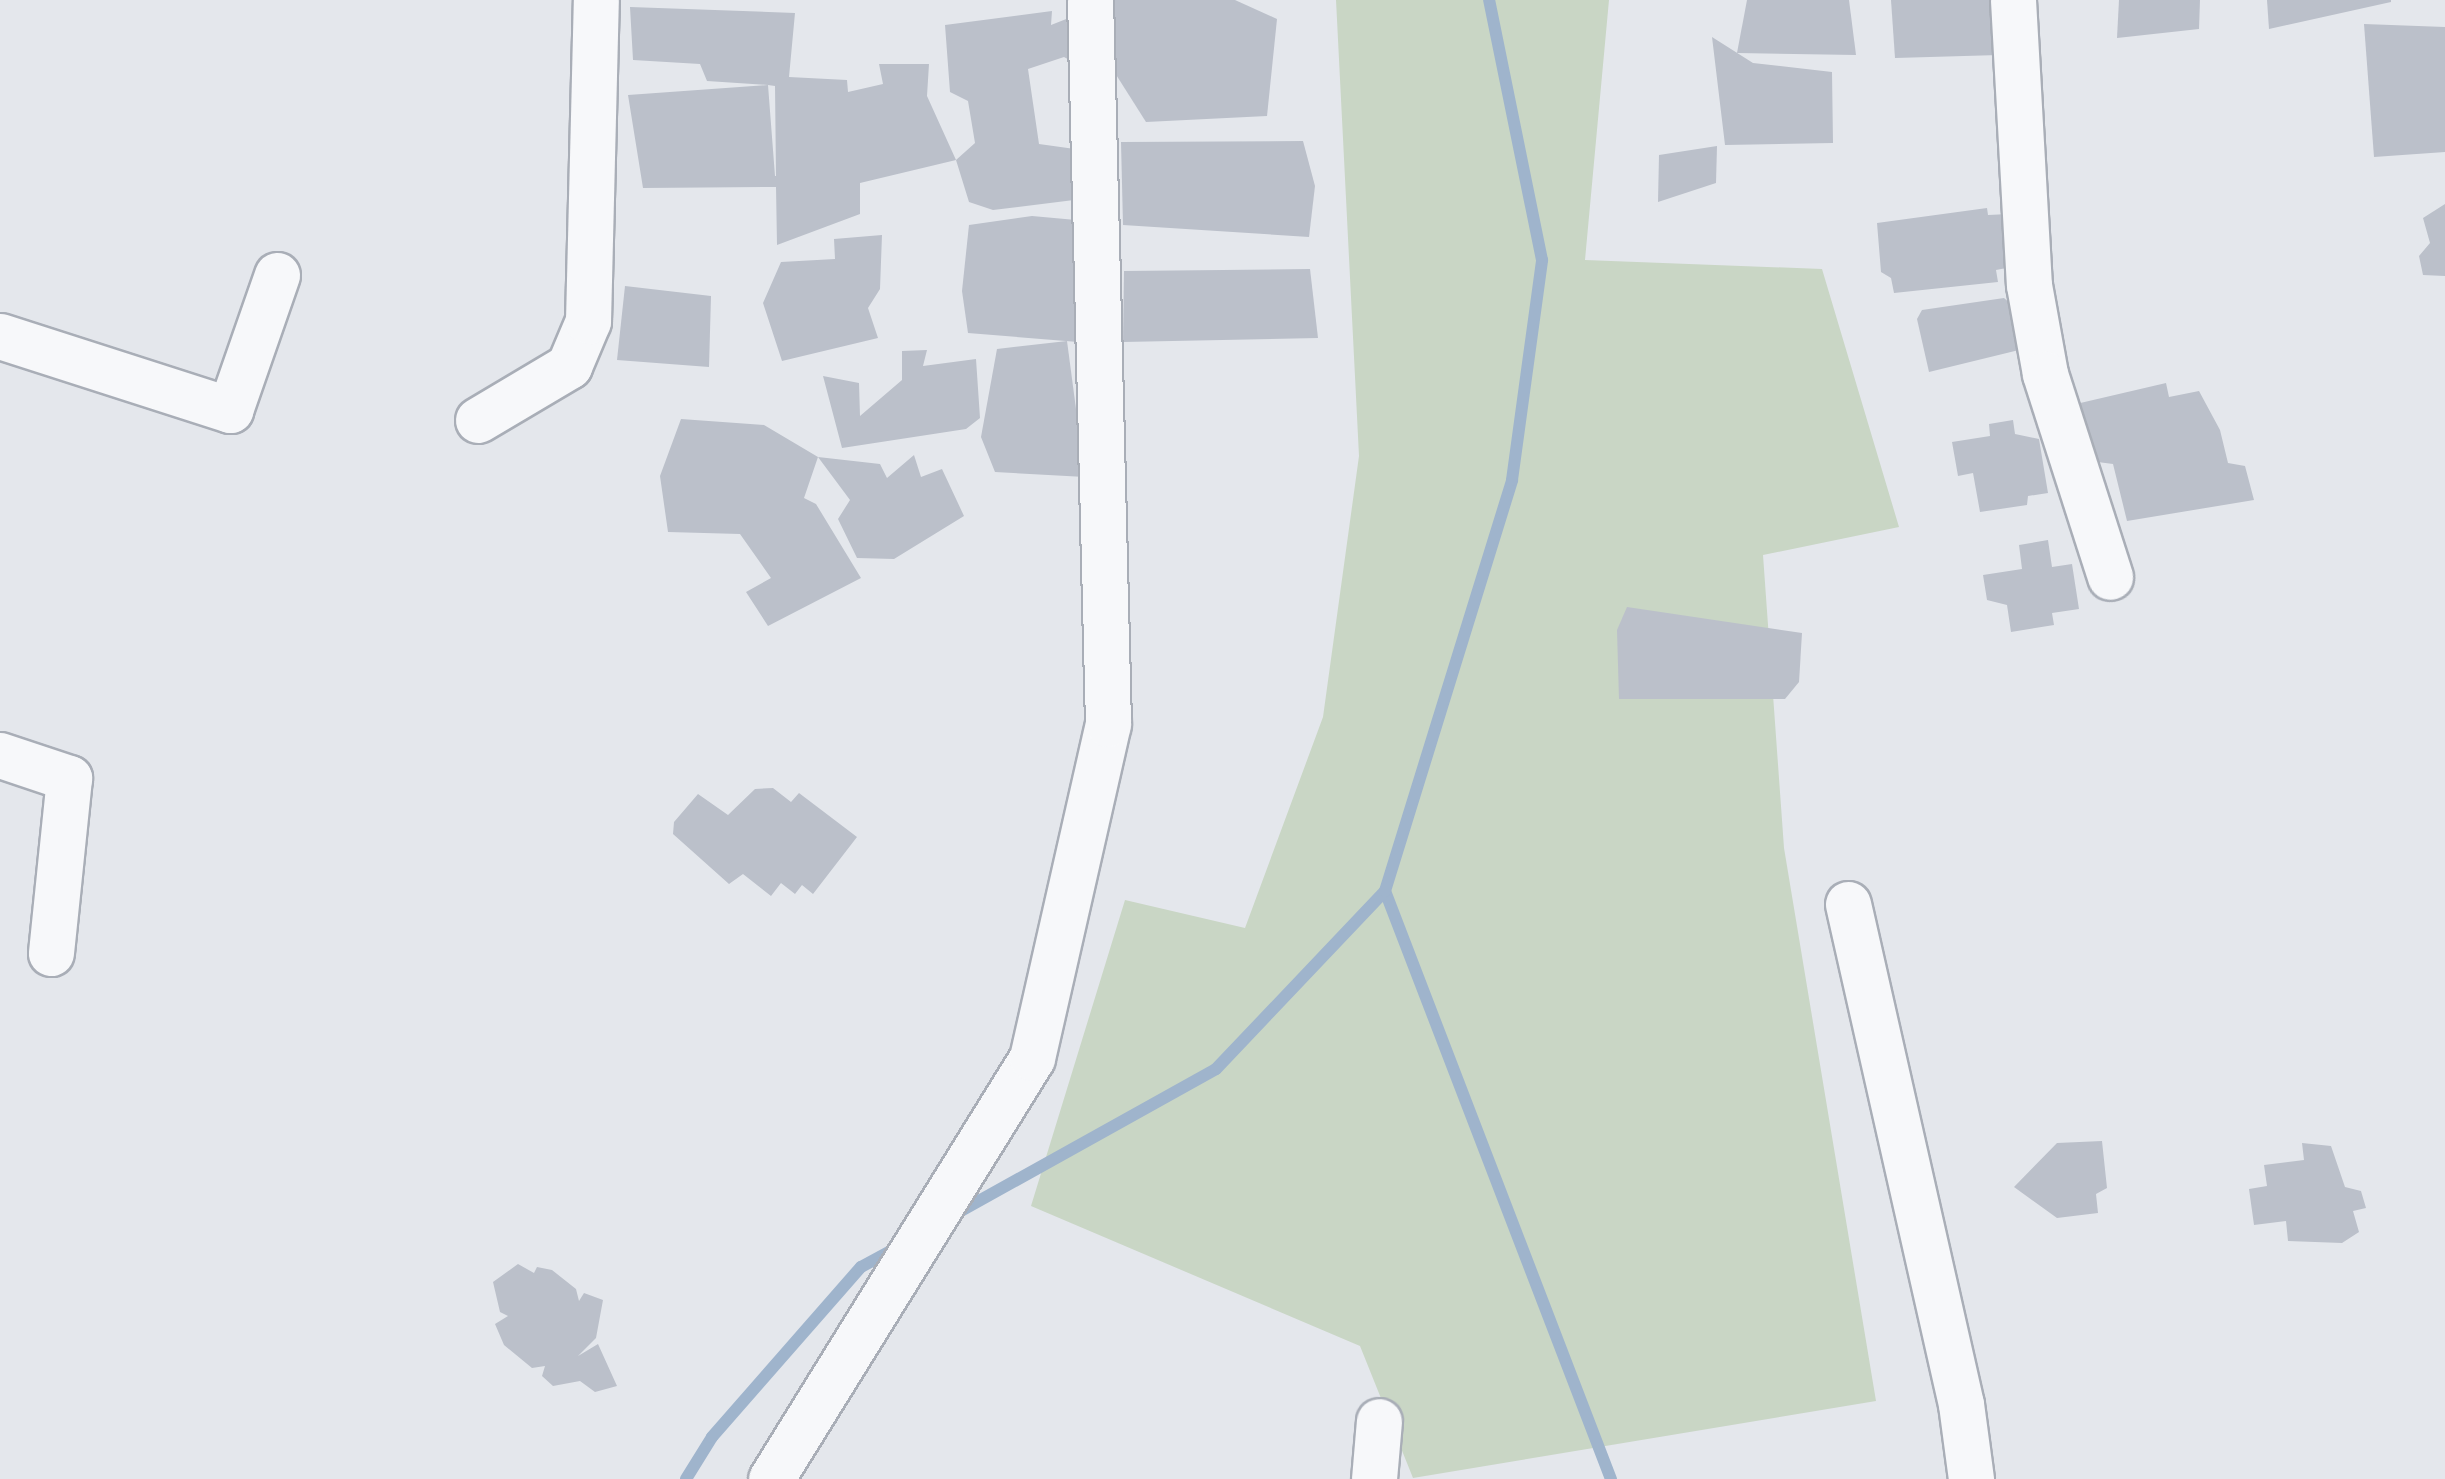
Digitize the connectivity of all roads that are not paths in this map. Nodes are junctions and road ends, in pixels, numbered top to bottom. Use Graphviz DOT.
graph roads {
  1 [pos="596,0"];
  2 [pos="1090,0"];
  3 [pos="2013,0"];
  4 [pos="278,275"];
  5 [pos="0,336"];
  6 [pos="478,420"];
  7 [pos="2110,577"];
  8 [pos="0,755"];
  9 [pos="1848,904"];
  10 [pos="51,953"];
  11 [pos="1379,1421"];
  12 [pos="771,1479"];
  13 [pos="1374,1479"];
  14 [pos="1971,1479"];
  1 -- 6 [label="street"];
  2 -- 12 [label="street"];
  3 -- 7 [label="street"];
  4 -- 5 [label="street"];
  8 -- 10 [label="street"];
  9 -- 14 [label="street"];
  11 -- 13 [label="street"];
}
